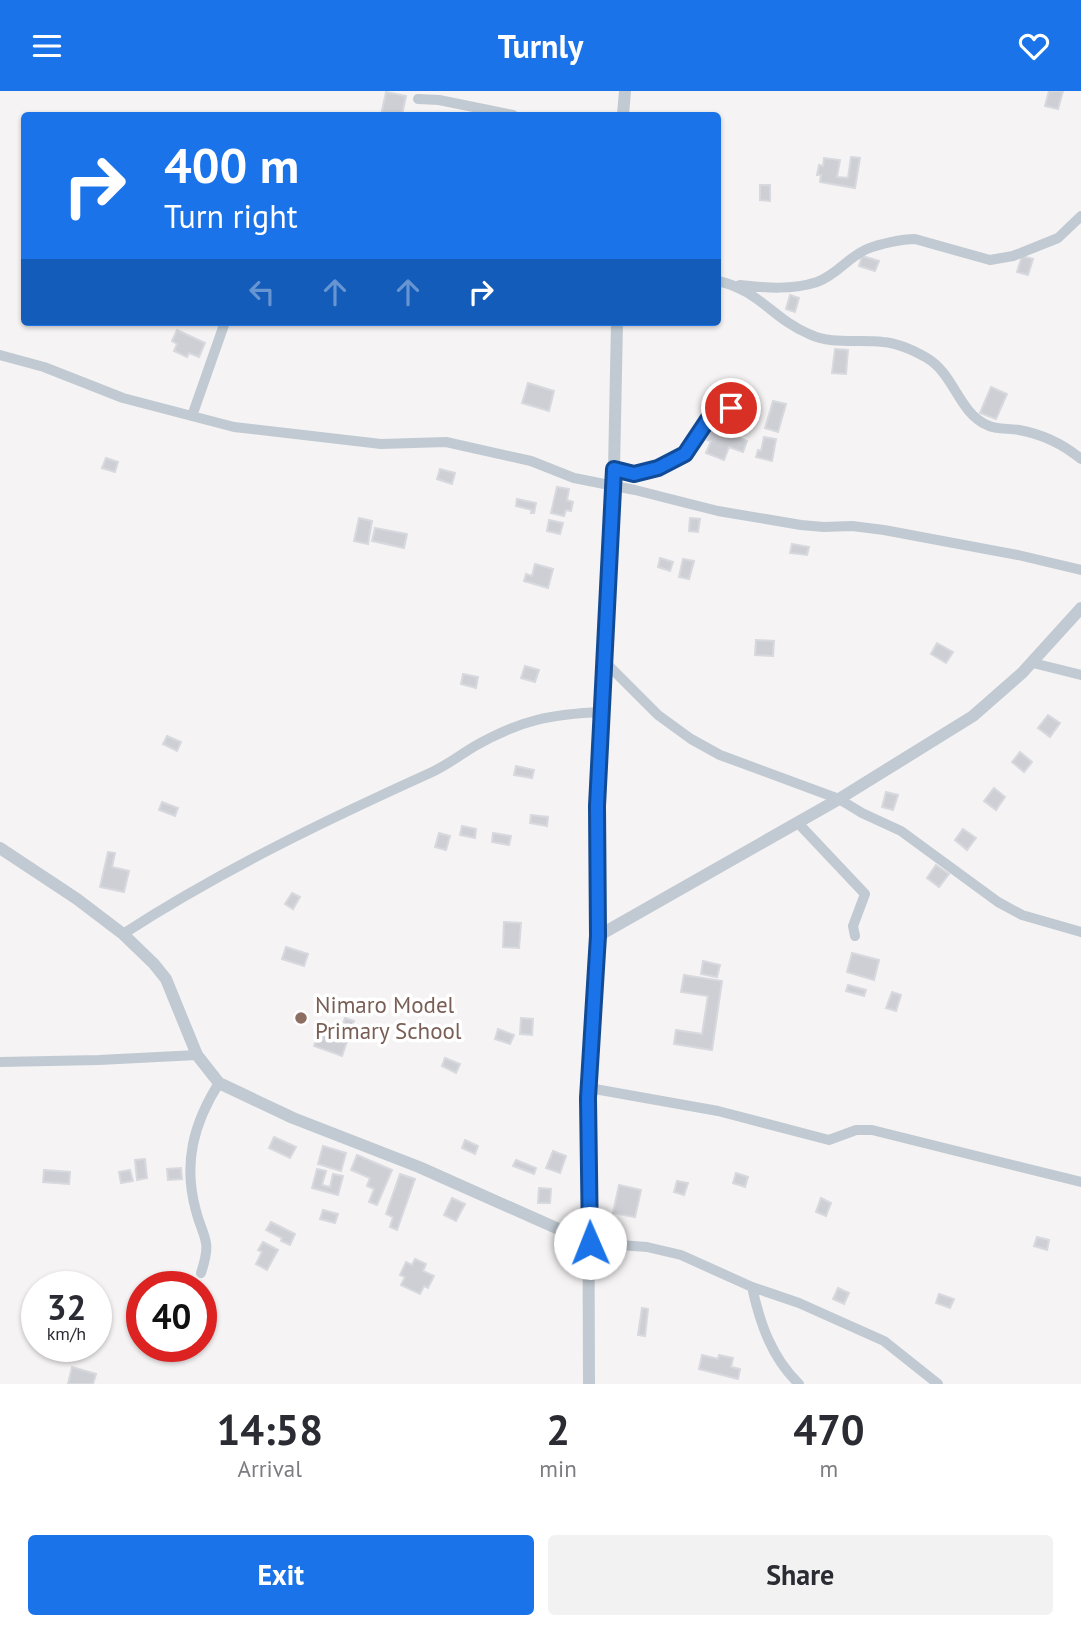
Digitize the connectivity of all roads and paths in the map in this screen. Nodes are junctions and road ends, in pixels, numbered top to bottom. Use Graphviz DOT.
graph roads {
  1 [pos="625,91"];
  2 [pos="418,99"];
  3 [pos="498,112"];
  4 [pos="623,112"];
  5 [pos="1081,216"];
  6 [pos="721,282"];
  7 [pos="733,284"];
  8 [pos="224,326"];
  9 [pos="617,326"];
  10 [pos="0,355"];
  11 [pos="746,407"];
  12 [pos="192,416"];
  13 [pos="1081,459"];
  14 [pos="614,469"];
  15 [pos="612,487"];
  16 [pos="1081,570"];
  17 [pos="1081,608"];
  18 [pos="605,662"];
  19 [pos="1033,663"];
  20 [pos="1081,675"];
  21 [pos="602,712"];
  22 [pos="839,799"];
  23 [pos="797,823"];
  24 [pos="0,848"];
  25 [pos="1081,932"];
  26 [pos="123,934"];
  27 [pos="598,936"];
  28 [pos="855,936"];
  29 [pos="197,1055"];
  30 [pos="0,1062"];
  31 [pos="219,1083"];
  32 [pos="589,1088"];
  33 [pos="1081,1182"];
  34 [pos="590,1243"];
  35 [pos="202,1271"];
  36 [pos="752,1287"];
  37 [pos="589,1384"];
  38 [pos="799,1384"];
  39 [pos="938,1384"];
  1 -- 4 [label="street"];
  2 -- 3 [label="street"];
  5 -- 7 [label="street"];
  6 -- 7 [label="street"];
  7 -- 13 [label="street"];
  8 -- 12 [label="street"];
  9 -- 14 [label="street"];
  10 -- 12 [label="street"];
  11 -- 14 [label="lane"];
  12 -- 15 [label="street"];
  14 -- 15 [label="street"];
  15 -- 16 [label="street"];
  15 -- 18 [label="street"];
  17 -- 19 [label="street"];
  18 -- 21 [label="street"];
  18 -- 22 [label="street"];
  19 -- 20 [label="street"];
  19 -- 22 [label="street"];
  21 -- 26 [label="street"];
  21 -- 27 [label="street"];
  22 -- 23 [label="street"];
  22 -- 25 [label="street"];
  23 -- 27 [label="street"];
  23 -- 28 [label="street"];
  24 -- 26 [label="street"];
  26 -- 29 [label="street"];
  27 -- 32 [label="street"];
  29 -- 30 [label="street"];
  29 -- 31 [label="street"];
  31 -- 34 [label="street"];
  31 -- 35 [label="street"];
  32 -- 33 [label="street"];
  32 -- 34 [label="street"];
  34 -- 36 [label="street"];
  34 -- 37 [label="street"];
  36 -- 38 [label="street"];
  36 -- 39 [label="street"];
}
